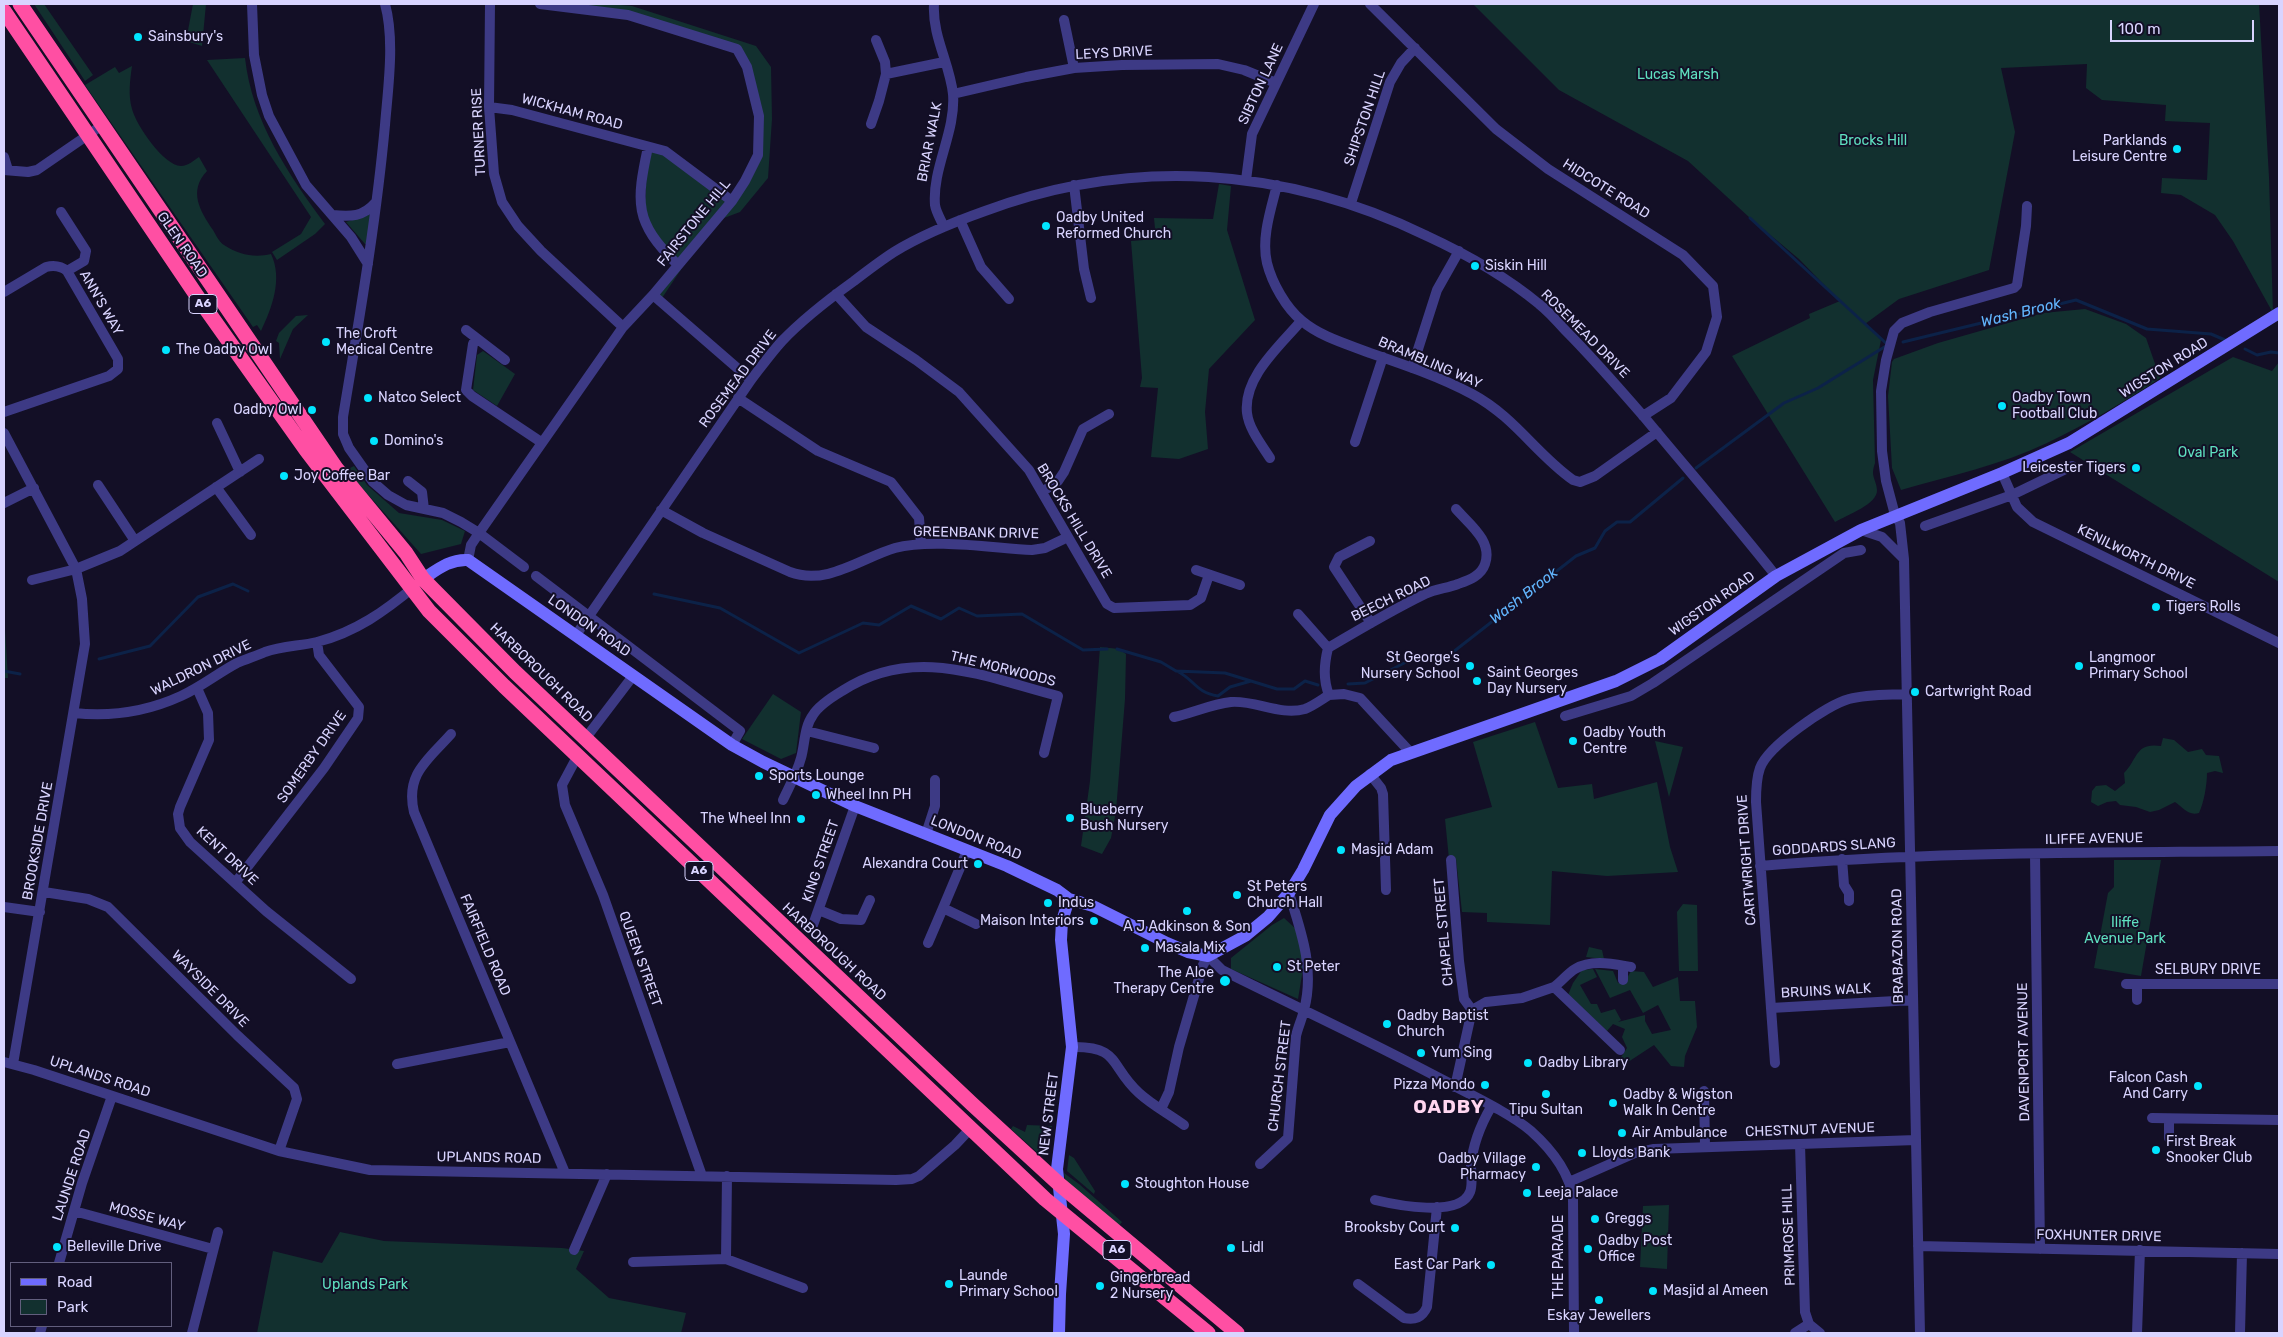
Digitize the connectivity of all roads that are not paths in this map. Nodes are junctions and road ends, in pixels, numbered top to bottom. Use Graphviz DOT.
graph roads {
  1 [pos="20,4"];
  2 [pos="252,4"];
  3 [pos="385,4"];
  4 [pos="490,4"];
  5 [pos="540,4"];
  6 [pos="934,4"];
  7 [pos="1314,4"];
  8 [pos="1370,4"];
  9 [pos="4,11"];
  10 [pos="1064,20"];
  11 [pos="876,40"];
  12 [pos="1415,48"];
  13 [pos="944,62"];
  14 [pos="1074,68"];
  15 [pos="886,74"];
  16 [pos="1276,83"];
  17 [pos="953,94"];
  18 [pos="489,107"];
  19 [pos="871,124"];
  20 [pos="101,126"];
  21 [pos="87,136"];
  22 [pos="648,147"];
  23 [pos="4,157"];
  24 [pos="6,170"];
  25 [pos="1246,180"];
  26 [pos="1074,185"];
  27 [pos="1277,185"];
  28 [pos="732,200"];
  29 [pos="377,201"];
  30 [pos="1351,203"];
  31 [pos="2027,206"];
  32 [pos="62,212"];
  33 [pos="332,215"];
  34 [pos="960,220"];
  35 [pos="944,226"];
  36 [pos="1459,251"];
  37 [pos="368,264"];
  38 [pos="677,264"];
  39 [pos="67,271"];
  40 [pos="4,292"];
  41 [pos="836,294"];
  42 [pos="653,296"];
  43 [pos="1091,298"];
  44 [pos="1009,299"];
  45 [pos="2279,313"];
  46 [pos="1301,321"];
  47 [pos="623,327"];
  48 [pos="466,330"];
  49 [pos="476,338"];
  50 [pos="1383,357"];
  51 [pos="505,360"];
  52 [pos="1412,368"];
  53 [pos="751,380"];
  54 [pos="738,398"];
  55 [pos="4,412"];
  56 [pos="1108,414"];
  57 [pos="1643,416"];
  58 [pos="217,423"];
  59 [pos="1657,432"];
  60 [pos="4,433"];
  61 [pos="541,442"];
  62 [pos="1355,442"];
  63 [pos="1270,458"];
  64 [pos="259,459"];
  65 [pos="2072,466"];
  66 [pos="240,472"];
  67 [pos="2002,473"];
  68 [pos="408,481"];
  69 [pos="98,485"];
  70 [pos="216,487"];
  71 [pos="34,488"];
  72 [pos="1042,492"];
  73 [pos="2012,495"];
  74 [pos="4,503"];
  75 [pos="424,509"];
  76 [pos="1456,509"];
  77 [pos="662,510"];
  78 [pos="1895,515"];
  79 [pos="1925,526"];
  80 [pos="1861,530"];
  81 [pos="479,533"];
  82 [pos="251,535"];
  83 [pos="1068,537"];
  84 [pos="135,540"];
  85 [pos="1370,541"];
  86 [pos="921,544"];
  87 [pos="1860,550"];
  88 [pos="1904,559"];
  89 [pos="468,560"];
  90 [pos="524,567"];
  91 [pos="76,569"];
  92 [pos="1196,570"];
  93 [pos="1209,575"];
  94 [pos="536,576"];
  95 [pos="1776,576"];
  96 [pos="32,580"];
  97 [pos="418,584"];
  98 [pos="1240,585"];
  99 [pos="1298,614"];
  100 [pos="588,616"];
  101 [pos="1371,623"];
  102 [pos="1709,626"];
  103 [pos="576,635"];
  104 [pos="1718,639"];
  105 [pos="317,642"];
  106 [pos="2279,643"];
  107 [pos="1328,648"];
  108 [pos="633,676"];
  109 [pos="196,688"];
  110 [pos="1592,691"];
  111 [pos="1907,694"];
  112 [pos="1329,696"];
  113 [pos="1598,706"];
  114 [pos="74,713"];
  115 [pos="1566,716"];
  116 [pos="1174,717"];
  117 [pos="807,731"];
  118 [pos="451,734"];
  119 [pos="586,739"];
  120 [pos="732,745"];
  121 [pos="874,748"];
  122 [pos="1410,752"];
  123 [pos="1044,753"];
  124 [pos="578,755"];
  125 [pos="1370,774"];
  126 [pos="793,777"];
  127 [pos="935,780"];
  128 [pos="783,800"];
  129 [pos="855,806"];
  130 [pos="926,834"];
  131 [pos="967,851"];
  132 [pos="2279,851"];
  133 [pos="2035,854"];
  134 [pos="1910,856"];
  135 [pos="1842,859"];
  136 [pos="1451,860"];
  137 [pos="1760,866"];
  138 [pos="235,883"];
  139 [pos="1386,890"];
  140 [pos="44,892"];
  141 [pos="1289,893"];
  142 [pos="1069,899"];
  143 [pos="870,900"];
  144 [pos="1850,901"];
  145 [pos="4,907"];
  146 [pos="943,908"];
  147 [pos="819,910"];
  148 [pos="40,912"];
  149 [pos="976,924"];
  150 [pos="814,925"];
  151 [pos="928,943"];
  152 [pos="1208,956"];
  153 [pos="351,979"];
  154 [pos="1623,980"];
  155 [pos="2126,984"];
  156 [pos="2137,984"];
  157 [pos="2279,984"];
  158 [pos="1554,987"];
  159 [pos="1913,1000"];
  160 [pos="2137,1000"];
  161 [pos="1771,1008"];
  162 [pos="1472,1010"];
  163 [pos="1304,1011"];
  164 [pos="891,1028"];
  165 [pos="510,1042"];
  166 [pos="1072,1047"];
  167 [pos="1620,1050"];
  168 [pos="8,1063"];
  169 [pos="1775,1063"];
  170 [pos="397,1064"];
  171 [pos="1455,1087"];
  172 [pos="1704,1091"];
  173 [pos="112,1096"];
  174 [pos="1491,1107"];
  175 [pos="1161,1109"];
  176 [pos="2152,1118"];
  177 [pos="2169,1119"];
  178 [pos="2279,1120"];
  179 [pos="1184,1124"];
  180 [pos="984,1126"];
  181 [pos="2169,1138"];
  182 [pos="1916,1140"];
  183 [pos="1800,1144"];
  184 [pos="1705,1146"];
  185 [pos="279,1151"];
  186 [pos="1260,1164"];
  187 [pos="565,1173"];
  188 [pos="607,1174"];
  189 [pos="702,1176"];
  190 [pos="727,1176"];
  191 [pos="1569,1182"];
  192 [pos="1060,1199"];
  193 [pos="1375,1200"];
  194 [pos="1437,1207"];
  195 [pos="74,1211"];
  196 [pos="218,1232"];
  197 [pos="1918,1246"];
  198 [pos="213,1248"];
  199 [pos="2040,1249"];
  200 [pos="574,1250"];
  201 [pos="2140,1250"];
  202 [pos="2242,1253"];
  203 [pos="2279,1254"];
  204 [pos="1155,1258"];
  205 [pos="726,1259"];
  206 [pos="59,1262"];
  207 [pos="633,1262"];
  208 [pos="1358,1284"];
  209 [pos="803,1288"];
  210 [pos="1809,1324"];
  211 [pos="192,1333"];
  212 [pos="1059,1333"];
  213 [pos="1208,1333"];
  214 [pos="1213,1333"];
  215 [pos="1237,1333"];
  216 [pos="1574,1333"];
  217 [pos="1795,1333"];
  218 [pos="1820,1333"];
  219 [pos="1920,1333"];
  220 [pos="2137,1333"];
  221 [pos="2240,1333"];
  1 -- 20 [label="highway, GLEN ROAD / A6"];
  2 -- 33 [label="street"];
  3 -- 29 [label="street"];
  4 -- 18 [label="street, TURNER RISE"];
  5 -- 28 [label="street, FAIRSTONE HILL"];
  6 -- 13 [label="street, BRIAR WALK"];
  7 -- 16 [label="street, SIBTON LANE"];
  8 -- 12 [label="street, HIDCOTE ROAD"];
  9 -- 21 [label="highway, GLEN ROAD / A6"];
  10 -- 14 [label="street"];
  11 -- 15 [label="street"];
  12 -- 30 [label="street, SHIPSTON HILL"];
  12 -- 57 [label="street, HIDCOTE ROAD"];
  13 -- 15 [label="street"];
  13 -- 17 [label="street, BRIAR WALK"];
  14 -- 16 [label="street, LEYS DRIVE"];
  14 -- 17 [label="street, LEYS DRIVE"];
  15 -- 19 [label="street"];
  16 -- 25 [label="street, SIBTON LANE"];
  17 -- 35 [label="street, BRIAR WALK"];
  18 -- 22 [label="street, WICKHAM ROAD"];
  18 -- 47 [label="street, TURNER RISE"];
  20 -- 21 [label="street"];
  20 -- 97 [label="highway, GLEN ROAD / A6"];
  21 -- 24 [label="street"];
  21 -- 97 [label="highway, GLEN ROAD / A6"];
  22 -- 28 [label="street, WICKHAM ROAD"];
  22 -- 38 [label="street"];
  23 -- 24 [label="street"];
  25 -- 26 [label="street, ROSEMEAD DRIVE"];
  25 -- 27 [label="street, ROSEMEAD DRIVE"];
  26 -- 34 [label="street, ROSEMEAD DRIVE"];
  26 -- 43 [label="street"];
  27 -- 30 [label="street, ROSEMEAD DRIVE"];
  27 -- 46 [label="street, BRAMBLING WAY"];
  28 -- 38 [label="street, FAIRSTONE HILL"];
  29 -- 33 [label="street"];
  29 -- 37 [label="street"];
  30 -- 36 [label="street, ROSEMEAD DRIVE"];
  31 -- 78 [label="street, BRABAZON ROAD"];
  32 -- 39 [label="street"];
  33 -- 37 [label="street"];
  34 -- 35 [label="street, ROSEMEAD DRIVE"];
  34 -- 44 [label="street"];
  35 -- 41 [label="street, ROSEMEAD DRIVE"];
  36 -- 52 [label="street"];
  36 -- 57 [label="street, ROSEMEAD DRIVE"];
  37 -- 75 [label="street"];
  38 -- 42 [label="street, FAIRSTONE HILL"];
  39 -- 40 [label="street, ANN'S WAY"];
  39 -- 55 [label="street, ANN'S WAY"];
  41 -- 53 [label="street, ROSEMEAD DRIVE"];
  41 -- 72 [label="street, BROCKS HILL DRIVE"];
  42 -- 47 [label="street, FAIRSTONE HILL"];
  42 -- 53 [label="street"];
  45 -- 67 [label="main road, WIGSTON ROAD"];
  46 -- 50 [label="street, BRAMBLING WAY"];
  46 -- 63 [label="street"];
  47 -- 61 [label="street, FAIRSTONE HILL"];
  48 -- 49 [label="street"];
  49 -- 51 [label="street"];
  49 -- 61 [label="street"];
  50 -- 52 [label="street, BRAMBLING WAY"];
  50 -- 62 [label="street"];
  52 -- 59 [label="street, BRAMBLING WAY"];
  53 -- 54 [label="street, ROSEMEAD DRIVE"];
  54 -- 77 [label="street, ROSEMEAD DRIVE"];
  54 -- 86 [label="street"];
  56 -- 72 [label="street"];
  57 -- 59 [label="street, ROSEMEAD DRIVE"];
  58 -- 66 [label="street"];
  59 -- 95 [label="street, ROSEMEAD DRIVE"];
  60 -- 71 [label="street, BROOKSIDE DRIVE"];
  61 -- 81 [label="street, FAIRSTONE HILL"];
  64 -- 66 [label="street"];
  65 -- 73 [label="street"];
  66 -- 70 [label="street"];
  67 -- 73 [label="street, KENILWORTH DRIVE"];
  67 -- 78 [label="main road, WIGSTON ROAD"];
  68 -- 75 [label="street"];
  69 -- 84 [label="street"];
  70 -- 82 [label="street"];
  70 -- 84 [label="street"];
  71 -- 74 [label="street"];
  71 -- 91 [label="street, BROOKSIDE DRIVE"];
  72 -- 83 [label="street, BROCKS HILL DRIVE"];
  73 -- 79 [label="street"];
  73 -- 106 [label="street, KENILWORTH DRIVE"];
  75 -- 81 [label="street"];
  76 -- 101 [label="street, BEECH ROAD"];
  77 -- 86 [label="street, GREENBANK DRIVE"];
  77 -- 100 [label="street, ROSEMEAD DRIVE"];
  78 -- 80 [label="main road, WIGSTON ROAD"];
  78 -- 88 [label="street, BRABAZON ROAD"];
  80 -- 88 [label="street"];
  80 -- 95 [label="main road, WIGSTON ROAD"];
  81 -- 89 [label="street, FAIRSTONE HILL"];
  81 -- 90 [label="street"];
  83 -- 86 [label="street, GREENBANK DRIVE"];
  83 -- 93 [label="street, BROCKS HILL DRIVE"];
  84 -- 91 [label="street"];
  85 -- 101 [label="street"];
  87 -- 104 [label="street"];
  88 -- 111 [label="street, BRABAZON ROAD"];
  89 -- 97 [label="main road"];
  89 -- 103 [label="main road, LONDON ROAD"];
  91 -- 96 [label="street"];
  91 -- 114 [label="street, BROOKSIDE DRIVE"];
  92 -- 93 [label="street"];
  93 -- 98 [label="street"];
  94 -- 100 [label="street, LONDON ROAD"];
  95 -- 102 [label="main road, WIGSTON ROAD"];
  97 -- 105 [label="street, WALDRON DRIVE"];
  97 -- 119 [label="highway, HARBOROUGH ROAD / A6"];
  97 -- 124 [label="highway, A6"];
  99 -- 107 [label="street"];
  100 -- 103 [label="street, ROSEMEAD DRIVE"];
  100 -- 120 [label="street, LONDON ROAD"];
  101 -- 107 [label="street, BEECH ROAD"];
  102 -- 104 [label="street"];
  102 -- 110 [label="main road, WIGSTON ROAD"];
  103 -- 108 [label="main road, LONDON ROAD"];
  104 -- 113 [label="street"];
  105 -- 109 [label="street, WALDRON DRIVE"];
  105 -- 138 [label="street, SOMERBY DRIVE"];
  107 -- 112 [label="street"];
  108 -- 119 [label="street"];
  108 -- 120 [label="main road, LONDON ROAD"];
  109 -- 114 [label="street, WALDRON DRIVE"];
  109 -- 138 [label="street, KENT DRIVE"];
  110 -- 113 [label="street"];
  110 -- 122 [label="main road, WIGSTON ROAD"];
  111 -- 134 [label="street, BRABAZON ROAD"];
  111 -- 137 [label="street, CARTWRIGHT DRIVE"];
  112 -- 116 [label="street"];
  112 -- 122 [label="street"];
  113 -- 115 [label="street"];
  114 -- 140 [label="street, BROOKSIDE DRIVE"];
  117 -- 121 [label="street"];
  117 -- 123 [label="street, THE MORWOODS"];
  117 -- 126 [label="street, THE MORWOODS"];
  118 -- 165 [label="street, FAIRFIELD ROAD"];
  119 -- 164 [label="highway, HARBOROUGH ROAD / A6"];
  120 -- 126 [label="main road, LONDON ROAD"];
  122 -- 125 [label="main road, WIGSTON ROAD"];
  124 -- 180 [label="highway, A6"];
  124 -- 189 [label="street, QUEEN STREET"];
  125 -- 139 [label="street"];
  125 -- 141 [label="main road, WIGSTON ROAD"];
  126 -- 128 [label="street, THE MORWOODS"];
  126 -- 129 [label="main road, LONDON ROAD"];
  127 -- 130 [label="street"];
  129 -- 130 [label="main road, LONDON ROAD"];
  129 -- 147 [label="street, KING STREET"];
  130 -- 131 [label="main road, LONDON ROAD"];
  131 -- 142 [label="main road, LONDON ROAD"];
  131 -- 146 [label="street"];
  132 -- 133 [label="street, ILIFFE AVENUE"];
  133 -- 134 [label="street, ILIFFE AVENUE"];
  133 -- 199 [label="street, DAVENPORT AVENUE"];
  134 -- 135 [label="street, GODDARDS SLANG"];
  134 -- 159 [label="street, BRABAZON ROAD"];
  135 -- 137 [label="street, GODDARDS SLANG"];
  135 -- 144 [label="street"];
  136 -- 162 [label="street, CHAPEL STREET"];
  137 -- 161 [label="street, CARTWRIGHT DRIVE"];
  138 -- 153 [label="street, KENT DRIVE"];
  140 -- 148 [label="street, BROOKSIDE DRIVE"];
  140 -- 185 [label="street, WAYSIDE DRIVE"];
  141 -- 152 [label="main road, WIGSTON ROAD"];
  141 -- 163 [label="street, CHURCH STREET"];
  142 -- 152 [label="main road, LONDON ROAD"];
  142 -- 166 [label="main road, NEW STREET"];
  143 -- 147 [label="street"];
  145 -- 148 [label="street"];
  146 -- 149 [label="street"];
  146 -- 151 [label="street"];
  147 -- 150 [label="street, KING STREET"];
  148 -- 168 [label="street, BROOKSIDE DRIVE"];
  152 -- 163 [label="street"];
  152 -- 175 [label="street"];
  154 -- 158 [label="street"];
  155 -- 156 [label="street, SELBURY DRIVE"];
  156 -- 157 [label="street, SELBURY DRIVE"];
  156 -- 160 [label="street, SELBURY DRIVE"];
  158 -- 162 [label="street"];
  158 -- 167 [label="street"];
  159 -- 161 [label="street, BRUINS WALK"];
  159 -- 182 [label="street, BRABAZON ROAD"];
  161 -- 169 [label="street, CARTWRIGHT DRIVE"];
  162 -- 171 [label="street"];
  163 -- 171 [label="street"];
  163 -- 186 [label="street, CHURCH STREET"];
  164 -- 180 [label="highway, HARBOROUGH ROAD / A6"];
  164 -- 180 [label="highway, A6"];
  165 -- 170 [label="street"];
  165 -- 187 [label="street, FAIRFIELD ROAD"];
  166 -- 175 [label="street"];
  166 -- 192 [label="main road, NEW STREET"];
  168 -- 173 [label="street, UPLANDS ROAD"];
  171 -- 174 [label="street"];
  172 -- 184 [label="street"];
  173 -- 185 [label="street, UPLANDS ROAD"];
  173 -- 195 [label="street, LAUNDE ROAD"];
  174 -- 191 [label="street"];
  174 -- 194 [label="street"];
  175 -- 179 [label="street"];
  176 -- 177 [label="street"];
  177 -- 178 [label="street"];
  177 -- 181 [label="street"];
  180 -- 190 [label="street, UPLANDS ROAD"];
  180 -- 192 [label="highway, A6"];
  182 -- 183 [label="street, CHESTNUT AVENUE"];
  182 -- 197 [label="street, BRABAZON ROAD"];
  183 -- 184 [label="street, CHESTNUT AVENUE"];
  183 -- 210 [label="street, PRIMROSE HILL"];
  184 -- 191 [label="street, CHESTNUT AVENUE"];
  185 -- 187 [label="street, UPLANDS ROAD"];
  187 -- 188 [label="street, UPLANDS ROAD"];
  188 -- 189 [label="street, UPLANDS ROAD"];
  188 -- 200 [label="street"];
  189 -- 190 [label="street, UPLANDS ROAD"];
  190 -- 205 [label="street"];
  191 -- 216 [label="street, THE PARADE"];
  192 -- 204 [label="highway, A6"];
  192 -- 212 [label="main road, NEW STREET"];
  192 -- 213 [label="highway, A6"];
  193 -- 194 [label="street"];
  194 -- 208 [label="street"];
  195 -- 198 [label="street, MOSSE WAY"];
  195 -- 206 [label="street, LAUNDE ROAD"];
  196 -- 198 [label="street"];
  197 -- 199 [label="street, FOXHUNTER DRIVE"];
  197 -- 219 [label="street, BRABAZON ROAD"];
  198 -- 211 [label="street"];
  199 -- 201 [label="street, FOXHUNTER DRIVE"];
  201 -- 202 [label="street, FOXHUNTER DRIVE"];
  201 -- 220 [label="street"];
  202 -- 203 [label="street, FOXHUNTER DRIVE"];
  202 -- 221 [label="street"];
  204 -- 214 [label="highway"];
  204 -- 215 [label="highway, A6"];
  205 -- 207 [label="street"];
  205 -- 209 [label="street"];
  210 -- 217 [label="street"];
  210 -- 218 [label="street"];
}
